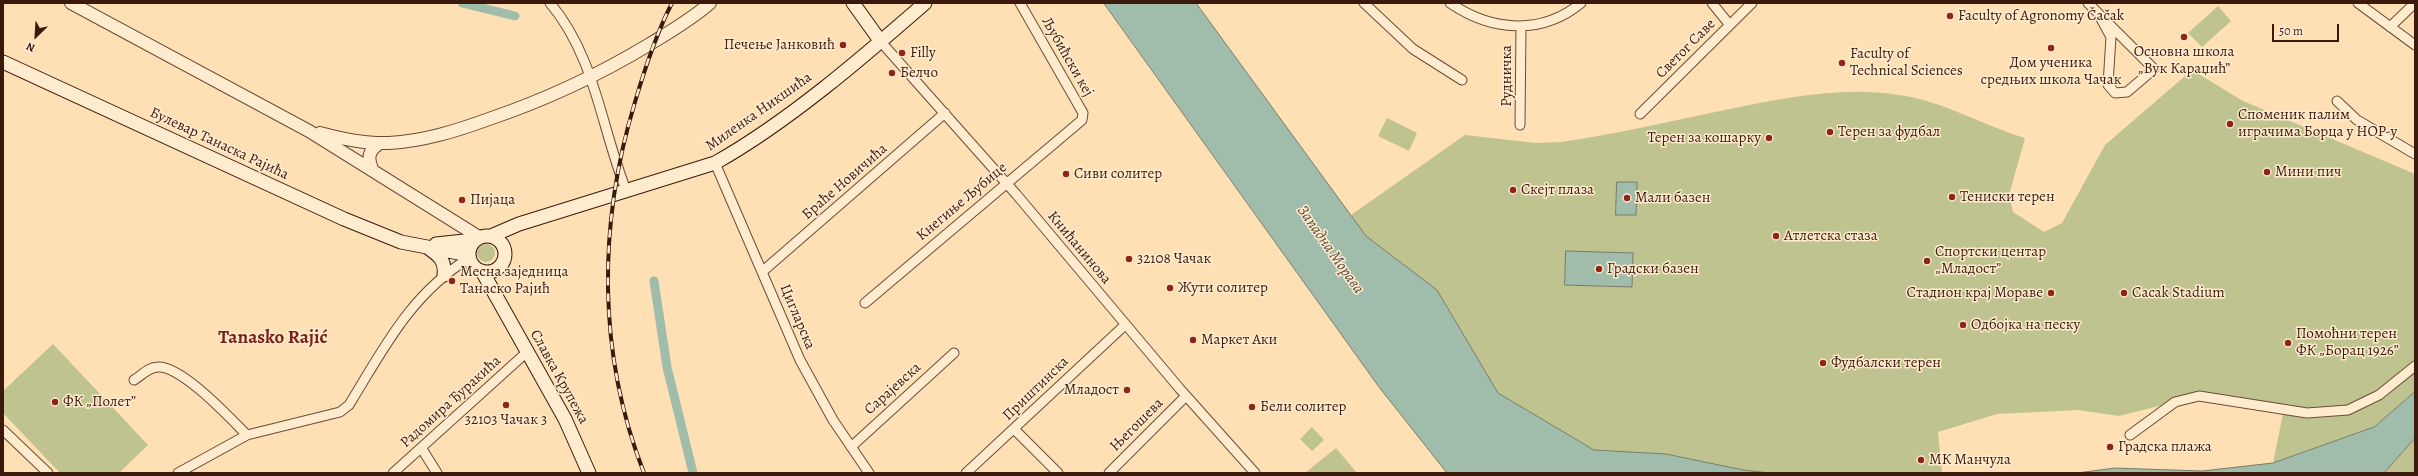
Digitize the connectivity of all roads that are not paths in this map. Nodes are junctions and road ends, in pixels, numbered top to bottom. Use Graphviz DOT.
graph roads {
  1 [pos="73,3"];
  2 [pos="550,3"];
  3 [pos="710,3"];
  4 [pos="853,3"];
  5 [pos="925,3"];
  6 [pos="1020,3"];
  7 [pos="1364,3"];
  8 [pos="1450,3"];
  9 [pos="1581,3"];
  10 [pos="1712,3"];
  11 [pos="1752,3"];
  12 [pos="2088,3"];
  13 [pos="2358,3"];
  14 [pos="2415,3"];
  15 [pos="2099,15"];
  16 [pos="1729,24"];
  17 [pos="1521,27"];
  18 [pos="2390,27"];
  19 [pos="881,42"];
  20 [pos="2415,45"];
  21 [pos="3,62"];
  22 [pos="592,77"];
  23 [pos="1462,80"];
  24 [pos="2337,101"];
  25 [pos="945,113"];
  26 [pos="1640,114"];
  27 [pos="1078,125"];
  28 [pos="1520,125"];
  29 [pos="309,131"];
  30 [pos="380,143"];
  31 [pos="2415,154"];
  32 [pos="716,163"];
  33 [pos="372,169"];
  34 [pos="1006,183"];
  35 [pos="626,190"];
  36 [pos="519,224"];
  37 [pos="481,238"];
  38 [pos="424,245"];
  39 [pos="505,254"];
  40 [pos="469,257"];
  41 [pos="500,267"];
  42 [pos="482,271"];
  43 [pos="762,271"];
  44 [pos="444,274"];
  45 [pos="499,298"];
  46 [pos="865,303"];
  47 [pos="1124,325"];
  48 [pos="527,352"];
  49 [pos="954,353"];
  50 [pos="2415,366"];
  51 [pos="134,380"];
  52 [pos="1186,396"];
  53 [pos="1014,429"];
  54 [pos="3,430"];
  55 [pos="247,435"];
  56 [pos="2130,435"];
  57 [pos="851,447"];
  58 [pos="422,449"];
  59 [pos="48,473"];
  60 [pos="178,473"];
  61 [pos="393,473"];
  62 [pos="437,473"];
  63 [pos="589,473"];
  64 [pos="869,473"];
  65 [pos="966,473"];
  66 [pos="1058,473"];
  67 [pos="1109,473"];
  68 [pos="1255,473"];
  1 -- 29 [label="street"];
  2 -- 22 [label="street"];
  3 -- 22 [label="street"];
  4 -- 19 [label="main road"];
  5 -- 19 [label="main road, Миленка Никшића"];
  6 -- 27 [label="street, Љубићски кеј"];
  7 -- 23 [label="street"];
  8 -- 17 [label="street"];
  9 -- 17 [label="street"];
  10 -- 16 [label="street"];
  11 -- 16 [label="street, Светог Саве"];
  12 -- 15 [label="street"];
  13 -- 18 [label="street"];
  14 -- 18 [label="street"];
  15 -- 15 [label="street"];
  16 -- 26 [label="street, Светог Саве"];
  17 -- 28 [label="street, Рудничка"];
  18 -- 20 [label="street"];
  19 -- 25 [label="street, Книћанинова"];
  19 -- 32 [label="main road, Миленка Никшића"];
  21 -- 38 [label="main road, Булевар Танаска Рајића"];
  22 -- 30 [label="street"];
  22 -- 35 [label="street"];
  24 -- 31 [label="street"];
  25 -- 34 [label="street, Книћанинова"];
  25 -- 43 [label="street, Браће Новичића"];
  27 -- 34 [label="street, Кнегиње Љубице"];
  29 -- 30 [label="street"];
  29 -- 33 [label="street"];
  30 -- 33 [label="street"];
  32 -- 35 [label="main road, Миленка Никшића"];
  32 -- 43 [label="street, Цигларска"];
  33 -- 37 [label="street"];
  34 -- 46 [label="street, Кнегиње Љубице"];
  34 -- 47 [label="street, Книћанинова"];
  35 -- 36 [label="main road, Миленка Никшића"];
  36 -- 37 [label="main road, Миленка Никшића"];
  36 -- 39 [label="main road"];
  37 -- 38 [label="main road, Миленка Никшића"];
  37 -- 39 [label="main road"];
  37 -- 40 [label="main road"];
  38 -- 40 [label="main road"];
  38 -- 44 [label="main road"];
  39 -- 41 [label="main road"];
  40 -- 42 [label="main road"];
  40 -- 44 [label="street"];
  41 -- 42 [label="main road"];
  41 -- 45 [label="main road"];
  42 -- 45 [label="main road, Славка Крупежа"];
  43 -- 57 [label="street, Цигларска"];
  44 -- 55 [label="street"];
  45 -- 48 [label="main road, Славка Крупежа"];
  47 -- 52 [label="street, Книћанинова"];
  47 -- 53 [label="street, Приштинска"];
  48 -- 58 [label="street, Радомира Ђуракића"];
  48 -- 63 [label="main road, Славка Крупежа"];
  49 -- 57 [label="street, Сарајевска"];
  50 -- 56 [label="street"];
  51 -- 55 [label="street"];
  52 -- 67 [label="street, Његошева"];
  52 -- 68 [label="street, Книћанинова"];
  53 -- 65 [label="street, Приштинска"];
  53 -- 66 [label="street"];
  54 -- 59 [label="street"];
  55 -- 60 [label="street"];
  57 -- 64 [label="street, Цигларска"];
  58 -- 61 [label="street, Радомира Ђуракића"];
  58 -- 62 [label="street"];
}
